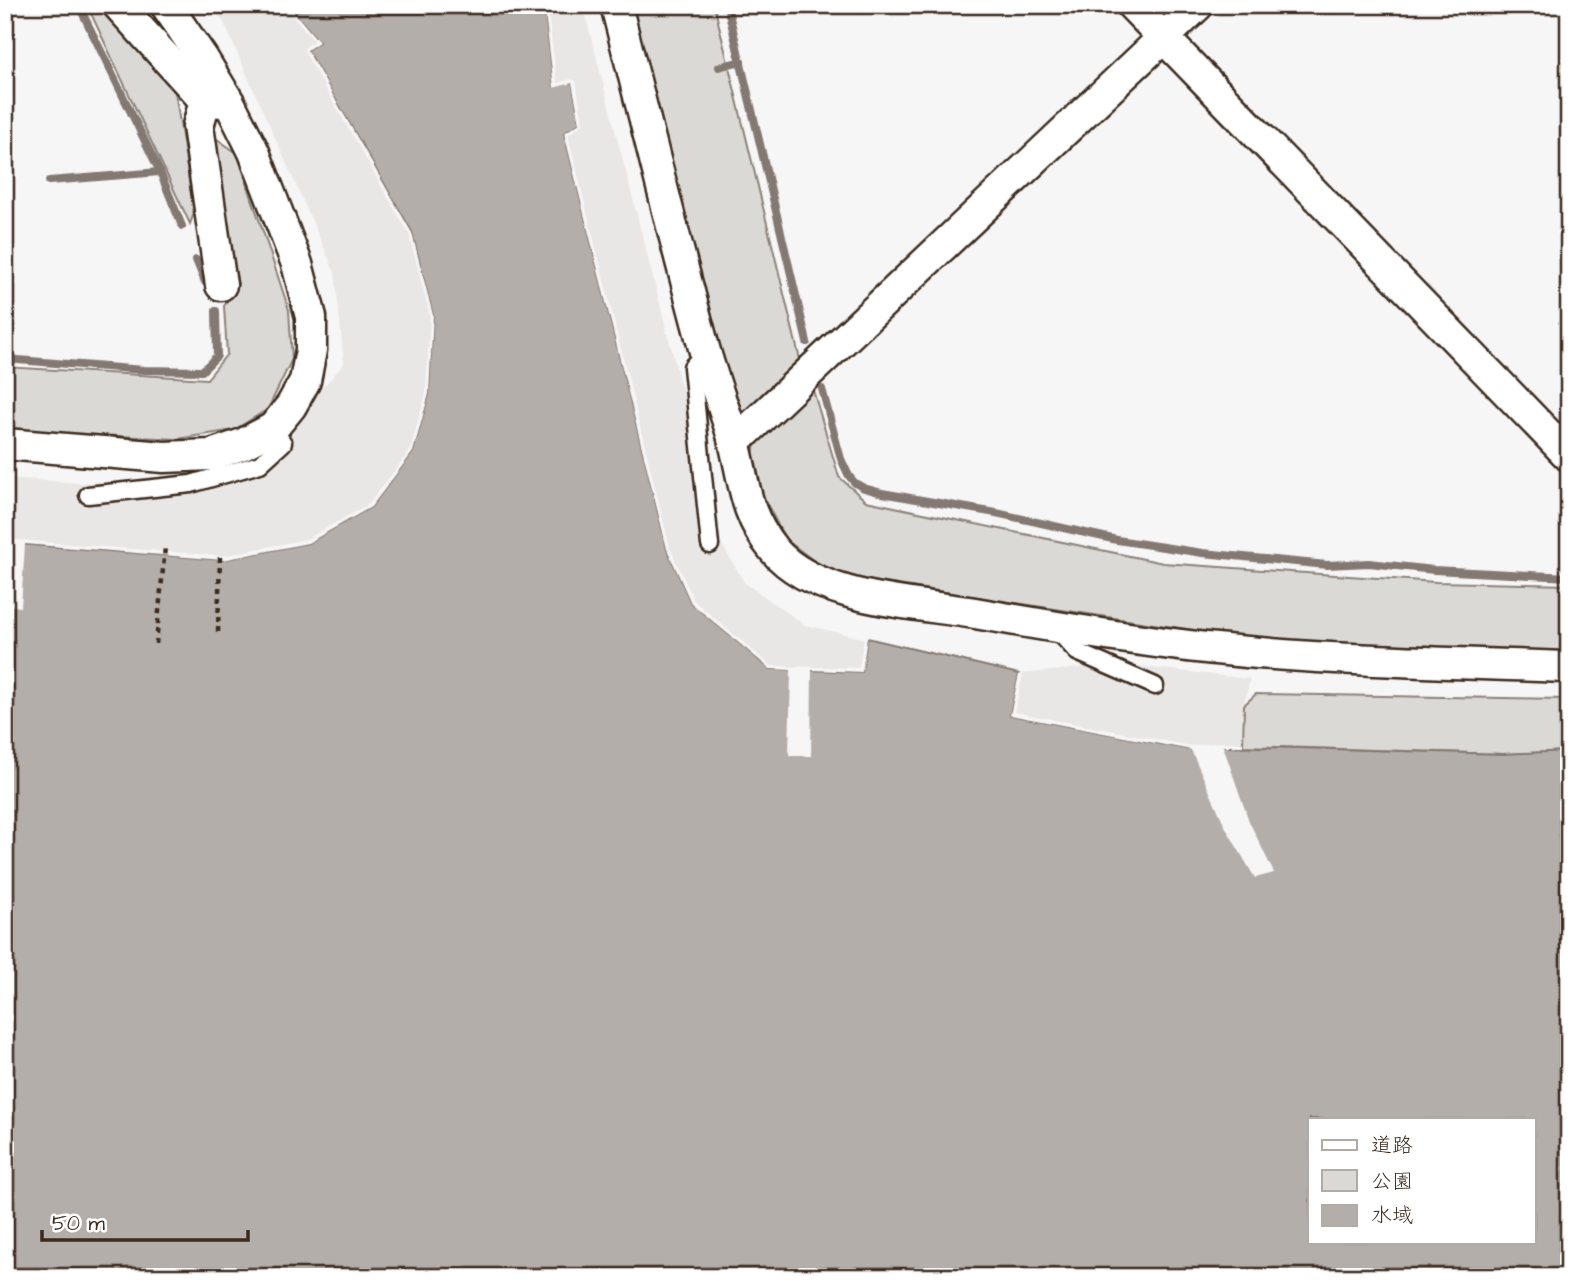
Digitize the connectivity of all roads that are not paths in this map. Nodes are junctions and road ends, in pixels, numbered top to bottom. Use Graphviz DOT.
graph roads {
  1 [pos="118,5"];
  2 [pos="166,5"];
  3 [pos="616,5"];
  4 [pos="1132,5"];
  5 [pos="1198,5"];
  6 [pos="1163,38"];
  7 [pos="217,102"];
  8 [pos="222,285"];
  9 [pos="705,352"];
  10 [pos="274,428"];
  11 [pos="733,439"];
  12 [pos="5,444"];
  13 [pos="1569,456"];
  14 [pos="88,495"];
  15 [pos="710,545"];
  16 [pos="1054,627"];
  17 [pos="1569,667"];
  18 [pos="1155,686"];
  1 -- 7 [label="street"];
  2 -- 7 [label="street"];
  3 -- 9 [label="street"];
  4 -- 6 [label="street"];
  5 -- 6 [label="street"];
  6 -- 11 [label="street"];
  6 -- 13 [label="street"];
  7 -- 8 [label="street"];
  7 -- 10 [label="street"];
  9 -- 11 [label="street"];
  9 -- 15 [label="lane"];
  10 -- 12 [label="street"];
  10 -- 14 [label="lane"];
  11 -- 16 [label="street"];
  16 -- 17 [label="street"];
  16 -- 18 [label="lane"];
}
